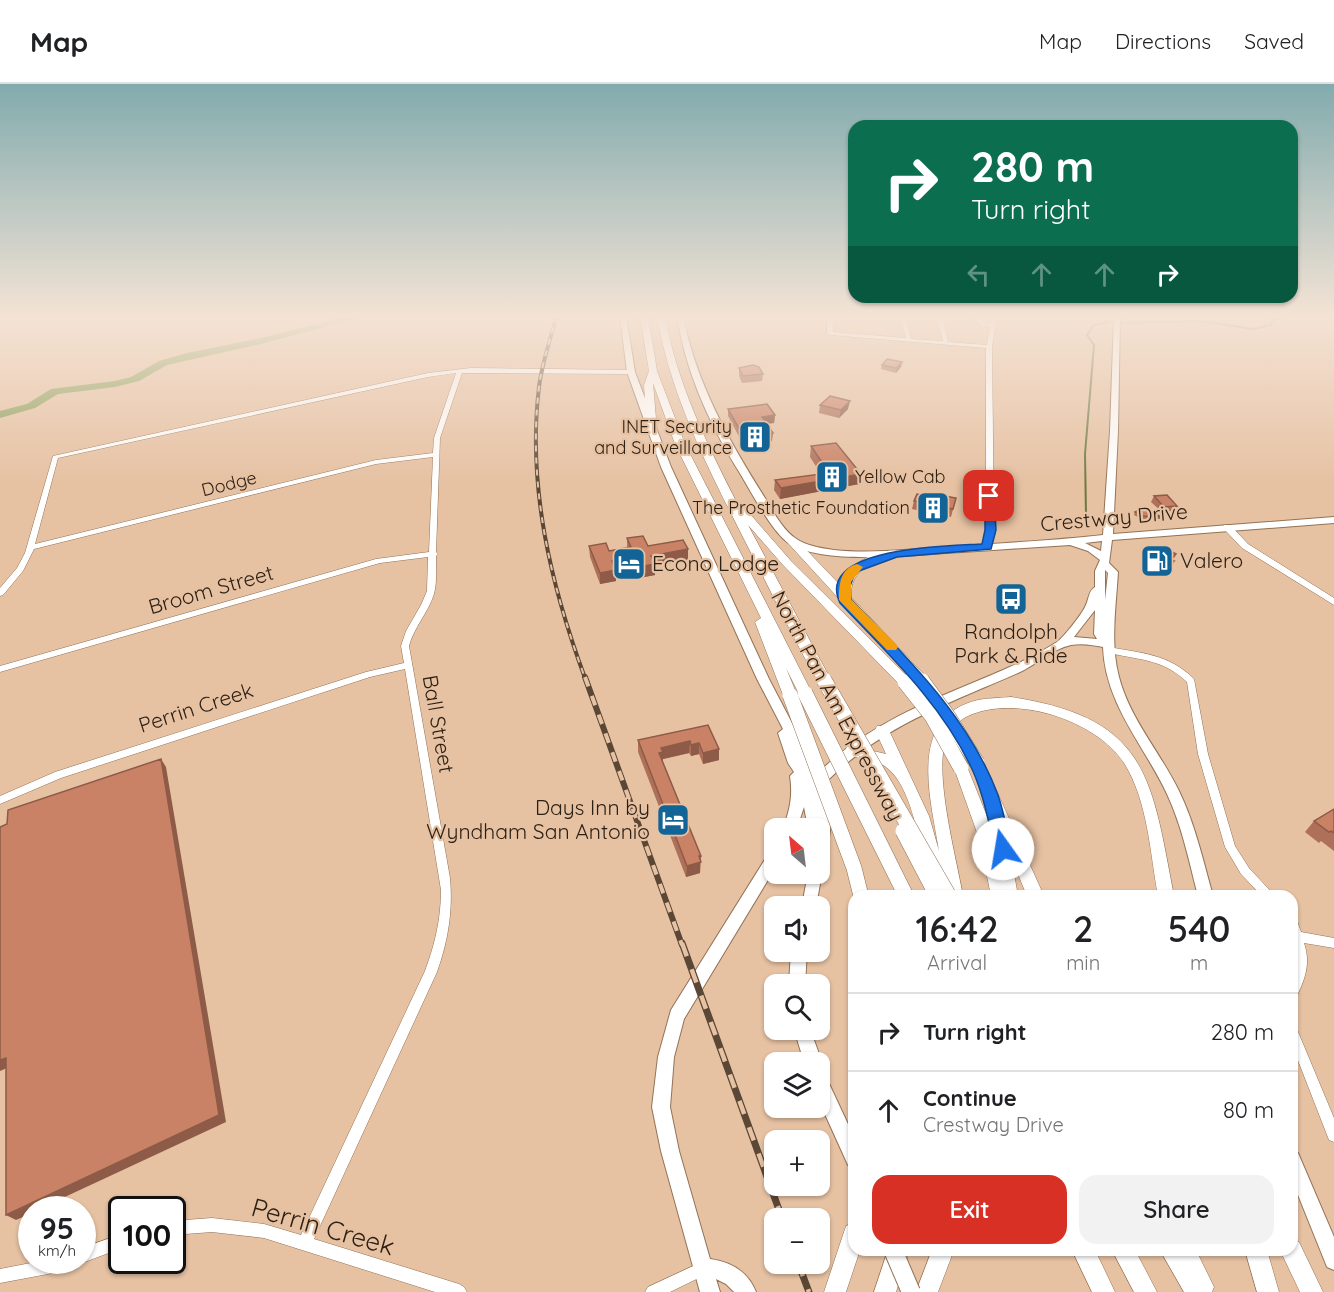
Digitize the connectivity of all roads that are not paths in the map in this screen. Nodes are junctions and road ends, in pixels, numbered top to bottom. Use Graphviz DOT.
graph roads {
  1 [pos="451,372"];
  2 [pos="460,372"];
  3 [pos="631,372"];
  4 [pos="653,372"];
  5 [pos="673,372"];
  6 [pos="696,372"];
  7 [pos="989,372"];
  8 [pos="1116,372"];
  9 [pos="652,431"];
  10 [pos="435,454"];
  11 [pos="729,498"];
  12 [pos="1334,520"];
  13 [pos="1227,526"];
  14 [pos="1107,537"];
  15 [pos="790,540"];
  16 [pos="1070,542"];
  17 [pos="987,547"];
  18 [pos="30,548"];
  19 [pos="895,553"];
  20 [pos="434,554"];
  21 [pos="1106,562"];
  22 [pos="1100,579"];
  23 [pos="0,593"];
  24 [pos="845,600"];
  25 [pos="1334,602"];
  26 [pos="1062,644"];
  27 [pos="1111,648"];
  28 [pos="1048,653"];
  29 [pos="1137,654"];
  30 [pos="408,665"];
  31 [pos="1110,665"];
  32 [pos="0,669"];
  33 [pos="763,679"];
  34 [pos="824,680"];
  35 [pos="798,694"];
  36 [pos="882,730"];
  37 [pos="852,752"];
  38 [pos="795,763"];
  39 [pos="969,766"];
  40 [pos="902,773"];
  41 [pos="817,783"];
  42 [pos="991,797"];
  43 [pos="0,800"];
  44 [pos="794,818"];
  45 [pos="813,818"];
  46 [pos="824,818"];
  47 [pos="764,873"];
  48 [pos="860,890"];
  49 [pos="903,890"];
  50 [pos="935,890"];
  51 [pos="938,890"];
  52 [pos="946,890"];
  53 [pos="954,890"];
  54 [pos="998,890"];
  55 [pos="1009,890"];
  56 [pos="1033,890"];
  57 [pos="1165,890"];
  58 [pos="1204,890"];
  59 [pos="1264,890"];
  60 [pos="1298,936"];
  61 [pos="1334,943"];
  62 [pos="1298,945"];
  63 [pos="1298,980"];
  64 [pos="1298,1046"];
  65 [pos="830,1106"];
  66 [pos="1334,1135"];
  67 [pos="848,1147"];
  68 [pos="1298,1173"];
  69 [pos="186,1227"];
  70 [pos="304,1244"];
  71 [pos="848,1252"];
  72 [pos="896,1256"];
  73 [pos="896,1256"];
  74 [pos="941,1256"];
  75 [pos="1086,1256"];
  76 [pos="1126,1256"];
  77 [pos="1175,1256"];
  78 [pos="1188,1256"];
  79 [pos="1258,1256"];
  80 [pos="1294,1256"];
  81 [pos="1334,1260"];
  82 [pos="705,1268"];
  83 [pos="18,1273"];
  84 [pos="0,1276"];
  85 [pos="459,1292"];
  86 [pos="653,1292"];
  87 [pos="710,1292"];
  88 [pos="746,1292"];
  89 [pos="835,1292"];
  90 [pos="885,1292"];
  91 [pos="911,1292"];
  92 [pos="927,1292"];
  93 [pos="1104,1292"];
  94 [pos="1146,1292"];
  95 [pos="1197,1292"];
  96 [pos="1206,1292"];
  97 [pos="1268,1292"];
  98 [pos="1312,1292"];
  1 -- 18 [label="street"];
  2 -- 10 [label="street, Ball Street"];
  3 -- 9 [label="main road"];
  4 -- 9 [label="highway"];
  4 -- 35 [label="highway"];
  5 -- 11 [label="highway, North Pan Am Expressway"];
  6 -- 15 [label="main road"];
  7 -- 17 [label="street"];
  8 -- 14 [label="main road"];
  9 -- 33 [label="main road"];
  10 -- 18 [label="street, Dodge"];
  10 -- 20 [label="street, Ball Street"];
  11 -- 34 [label="highway, North Pan Am Expressway"];
  11 -- 39 [label="highway, bridge"];
  12 -- 13 [label="main road, Crestway Drive"];
  13 -- 14 [label="main road, Crestway Drive"];
  13 -- 25 [label="street"];
  14 -- 16 [label="main road, Crestway Drive"];
  14 -- 21 [label="main road"];
  15 -- 19 [label="main road, Crestway Drive"];
  15 -- 24 [label="highway"];
  16 -- 17 [label="main road, Crestway Drive"];
  16 -- 21 [label="main road"];
  17 -- 19 [label="main road, Crestway Drive"];
  18 -- 23 [label="street"];
  19 -- 24 [label="highway"];
  20 -- 30 [label="street, Ball Street"];
  20 -- 32 [label="street, Broom Street"];
  21 -- 22 [label="main road"];
  21 -- 27 [label="main road"];
  22 -- 26 [label="main road"];
  22 -- 27 [label="main road"];
  24 -- 39 [label="highway, bridge"];
  26 -- 27 [label="main road"];
  26 -- 28 [label="main road"];
  27 -- 28 [label="main road"];
  27 -- 29 [label="street"];
  27 -- 31 [label="main road"];
  28 -- 36 [label="main road"];
  29 -- 31 [label="street"];
  29 -- 59 [label="street"];
  30 -- 43 [label="street, Perrin Creek"];
  30 -- 70 [label="street, Ball Street"];
  31 -- 58 [label="main road"];
  33 -- 38 [label="main road"];
  33 -- 41 [label="main road"];
  34 -- 50 [label="highway, North Pan Am Expressway, bridge"];
  34 -- 52 [label="highway, bridge"];
  35 -- 48 [label="highway, bridge"];
  35 -- 49 [label="highway, North Pan Am Expressway, bridge"];
  36 -- 37 [label="main road"];
  36 -- 40 [label="highway"];
  37 -- 40 [label="highway"];
  37 -- 41 [label="main road"];
  38 -- 44 [label="main road"];
  38 -- 45 [label="main road"];
  39 -- 42 [label="highway"];
  39 -- 54 [label="highway"];
  40 -- 51 [label="highway"];
  41 -- 46 [label="main road"];
  42 -- 55 [label="highway"];
  42 -- 56 [label="highway"];
  47 -- 82 [label="main road"];
  53 -- 57 [label="highway"];
  60 -- 61 [label="street"];
  62 -- 63 [label="street"];
  64 -- 66 [label="street"];
  65 -- 67 [label="main road"];
  68 -- 81 [label="main road"];
  69 -- 70 [label="street, Perrin Creek"];
  70 -- 85 [label="street, Perrin Creek"];
  71 -- 89 [label="highway"];
  72 -- 91 [label="main road, bridge"];
  73 -- 90 [label="highway"];
  74 -- 92 [label="highway"];
  75 -- 93 [label="highway"];
  76 -- 94 [label="highway"];
  77 -- 95 [label="highway"];
  78 -- 96 [label="highway"];
  79 -- 97 [label="highway"];
  80 -- 98 [label="highway"];
  82 -- 86 [label="street"];
  82 -- 87 [label="main road"];
  82 -- 88 [label="main road"];
  83 -- 84 [label="street"];
}
